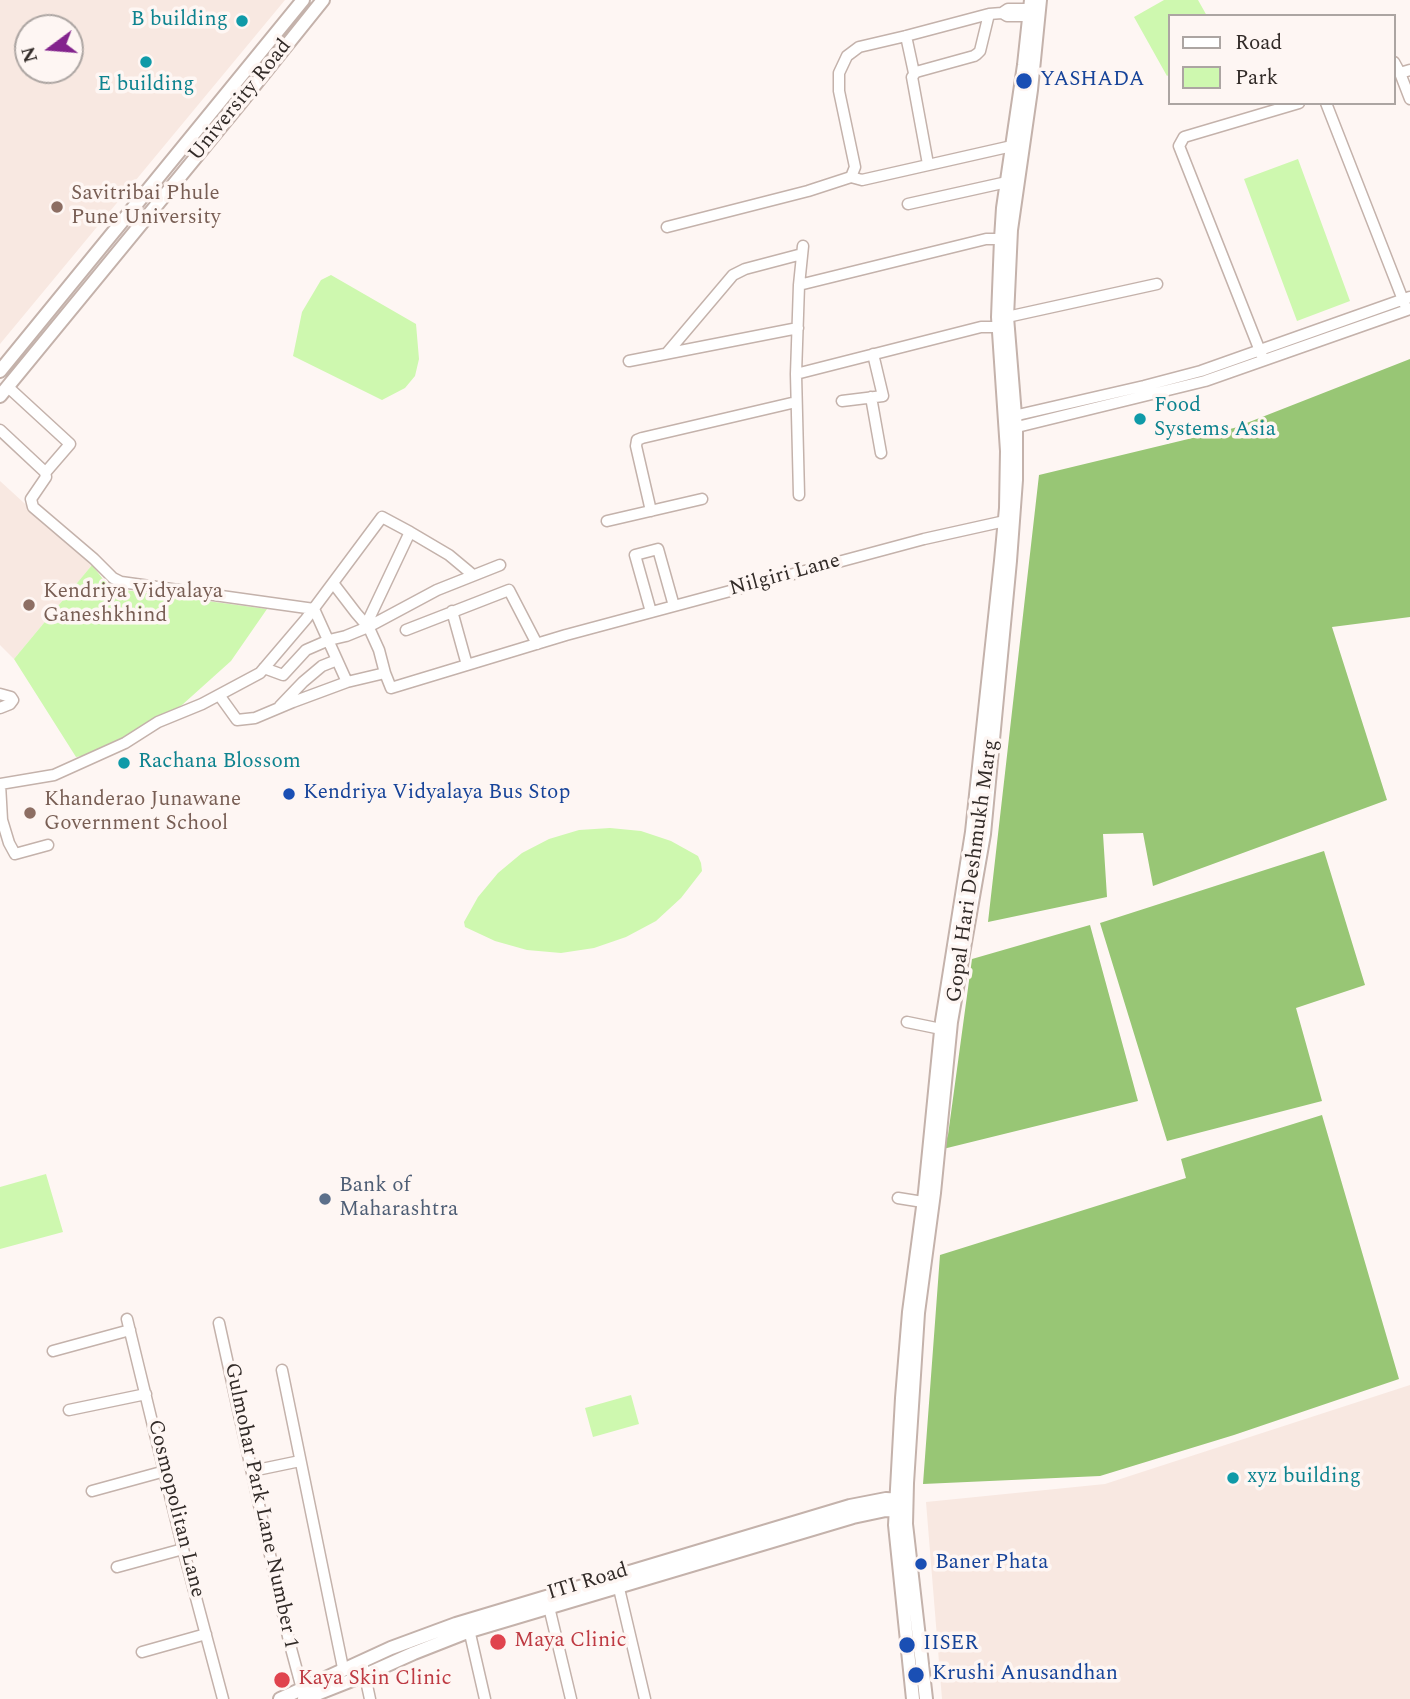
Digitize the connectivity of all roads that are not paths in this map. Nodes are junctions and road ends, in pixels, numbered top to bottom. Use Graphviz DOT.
graph roads {
  1 [pos="303,0"];
  2 [pos="323,0"];
  3 [pos="1040,0"];
  4 [pos="1030,8"];
  5 [pos="989,14"];
  6 [pos="906,36"];
  7 [pos="1405,71"];
  8 [pos="914,74"];
  9 [pos="1410,99"];
  10 [pos="1292,105"];
  11 [pos="1327,105"];
  12 [pos="1012,146"];
  13 [pos="928,164"];
  14 [pos="851,177"];
  15 [pos="1007,182"];
  16 [pos="908,204"];
  17 [pos="667,227"];
  18 [pos="1006,241"];
  19 [pos="1157,284"];
  20 [pos="799,285"];
  21 [pos="1407,304"];
  22 [pos="1003,322"];
  23 [pos="798,328"];
  24 [pos="667,353"];
  25 [pos="873,354"];
  26 [pos="1262,355"];
  27 [pos="629,361"];
  28 [pos="0,371"];
  29 [pos="796,374"];
  30 [pos="4,391"];
  31 [pos="871,397"];
  32 [pos="842,401"];
  33 [pos="796,402"];
  34 [pos="1011,423"];
  35 [pos="0,430"];
  36 [pos="881,453"];
  37 [pos="45,473"];
  38 [pos="799,495"];
  39 [pos="702,499"];
  40 [pos="651,511"];
  41 [pos="607,521"];
  42 [pos="1005,521"];
  43 [pos="410,532"];
  44 [pos="500,565"];
  45 [pos="473,575"];
  46 [pos="333,583"];
  47 [pos="674,606"];
  48 [pos="314,609"];
  49 [pos="452,611"];
  50 [pos="651,612"];
  51 [pos="367,626"];
  52 [pos="406,630"];
  53 [pos="329,640"];
  54 [pos="537,644"];
  55 [pos="337,660"];
  56 [pos="467,665"];
  57 [pos="264,668"];
  58 [pos="385,673"];
  59 [pos="347,682"];
  60 [pos="0,694"];
  61 [pos="219,695"];
  62 [pos="0,708"];
  63 [pos="277,709"];
  64 [pos="0,784"];
  65 [pos="980,813"];
  66 [pos="48,845"];
  67 [pos="907,1022"];
  68 [pos="941,1029"];
  69 [pos="898,1198"];
  70 [pos="923,1202"];
  71 [pos="127,1319"];
  72 [pos="219,1323"];
  73 [pos="130,1330"];
  74 [pos="53,1351"];
  75 [pos="282,1370"];
  76 [pos="146,1394"];
  77 [pos="69,1410"];
  78 [pos="300,1461"];
  79 [pos="165,1471"];
  80 [pos="252,1471"];
  81 [pos="92,1491"];
  82 [pos="900,1505"];
  83 [pos="183,1549"];
  84 [pos="117,1567"];
  85 [pos="617,1581"];
  86 [pos="549,1607"];
  87 [pos="468,1626"];
  88 [pos="206,1634"];
  89 [pos="142,1652"];
  90 [pos="362,1662"];
  91 [pos="343,1668"];
  92 [pos="365,1675"];
  93 [pos="303,1694"];
  94 [pos="223,1699"];
  95 [pos="280,1699"];
  96 [pos="370,1699"];
  97 [pos="485,1699"];
  98 [pos="571,1699"];
  99 [pos="645,1699"];
  100 [pos="914,1699"];
  101 [pos="926,1699"];
  1 -- 28 [label="main road, University Road"];
  2 -- 30 [label="main road, University Road"];
  3 -- 18 [label="main road, Gopal Hari Deshmukh Marg"];
  4 -- 5 [label="street"];
  4 -- 12 [label="main road, Gopal Hari Deshmukh Marg"];
  5 -- 6 [label="street"];
  5 -- 8 [label="street"];
  6 -- 8 [label="street"];
  6 -- 14 [label="street"];
  7 -- 9 [label="street"];
  8 -- 13 [label="street"];
  10 -- 26 [label="street"];
  11 -- 21 [label="street"];
  12 -- 13 [label="street"];
  12 -- 15 [label="main road, Gopal Hari Deshmukh Marg"];
  13 -- 14 [label="street"];
  14 -- 17 [label="street"];
  15 -- 16 [label="street"];
  15 -- 18 [label="main road, Gopal Hari Deshmukh Marg"];
  18 -- 20 [label="street"];
  18 -- 22 [label="main road, Gopal Hari Deshmukh Marg"];
  19 -- 22 [label="street"];
  20 -- 23 [label="street"];
  20 -- 24 [label="street"];
  21 -- 26 [label="street"];
  22 -- 25 [label="street"];
  22 -- 34 [label="main road, Gopal Hari Deshmukh Marg"];
  23 -- 24 [label="street"];
  23 -- 29 [label="street"];
  24 -- 27 [label="street"];
  25 -- 29 [label="street"];
  25 -- 31 [label="street"];
  26 -- 34 [label="street"];
  29 -- 33 [label="street"];
  30 -- 37 [label="street"];
  31 -- 32 [label="street"];
  31 -- 36 [label="street"];
  33 -- 38 [label="street"];
  33 -- 40 [label="street"];
  34 -- 42 [label="main road, Gopal Hari Deshmukh Marg"];
  34 -- 65 [label="main road, Gopal Hari Deshmukh Marg"];
  35 -- 37 [label="street"];
  37 -- 48 [label="street"];
  39 -- 40 [label="street"];
  40 -- 41 [label="street"];
  42 -- 47 [label="street, Nilgiri Lane"];
  42 -- 65 [label="main road, Gopal Hari Deshmukh Marg"];
  43 -- 45 [label="street"];
  43 -- 46 [label="street"];
  43 -- 51 [label="street"];
  44 -- 45 [label="street"];
  45 -- 51 [label="street"];
  46 -- 48 [label="street"];
  46 -- 51 [label="street"];
  47 -- 50 [label="street, Nilgiri Lane"];
  47 -- 50 [label="street"];
  48 -- 53 [label="street"];
  48 -- 57 [label="street"];
  49 -- 52 [label="street"];
  49 -- 54 [label="street"];
  49 -- 56 [label="street"];
  50 -- 54 [label="street, Nilgiri Lane"];
  51 -- 53 [label="street"];
  51 -- 58 [label="street"];
  53 -- 55 [label="street"];
  53 -- 57 [label="street"];
  54 -- 56 [label="street, Nilgiri Lane"];
  55 -- 59 [label="street"];
  55 -- 63 [label="street"];
  56 -- 58 [label="street, Nilgiri Lane"];
  57 -- 61 [label="street"];
  58 -- 59 [label="street"];
  59 -- 63 [label="street"];
  60 -- 62 [label="street"];
  61 -- 63 [label="street"];
  61 -- 64 [label="street"];
  64 -- 66 [label="street"];
  65 -- 68 [label="main road, Gopal Hari Deshmukh Marg"];
  65 -- 82 [label="main road, Gopal Hari Deshmukh Marg"];
  67 -- 68 [label="street"];
  68 -- 70 [label="main road, Gopal Hari Deshmukh Marg"];
  69 -- 70 [label="street"];
  70 -- 82 [label="main road, Gopal Hari Deshmukh Marg"];
  71 -- 73 [label="street, Cosmopolitan Lane"];
  72 -- 80 [label="street, Gulmohar Park Lane Number 1"];
  73 -- 74 [label="street"];
  73 -- 76 [label="street, Cosmopolitan Lane"];
  75 -- 78 [label="street"];
  76 -- 77 [label="street"];
  76 -- 79 [label="street, Cosmopolitan Lane"];
  78 -- 80 [label="street"];
  78 -- 91 [label="street"];
  79 -- 81 [label="street"];
  79 -- 83 [label="street, Cosmopolitan Lane"];
  80 -- 93 [label="street, Gulmohar Park Lane Number 1"];
  82 -- 85 [label="main road, ITI Road"];
  82 -- 100 [label="main road, Gopal Hari Deshmukh Marg"];
  82 -- 101 [label="main road, Gopal Hari Deshmukh Marg"];
  83 -- 84 [label="street"];
  83 -- 88 [label="street, Cosmopolitan Lane"];
  85 -- 86 [label="main road, ITI Road"];
  85 -- 87 [label="main road, ITI Road"];
  85 -- 99 [label="street"];
  86 -- 87 [label="main road, ITI Road"];
  86 -- 98 [label="street"];
  87 -- 90 [label="main road, ITI Road"];
  87 -- 92 [label="main road, ITI Road"];
  87 -- 97 [label="street"];
  88 -- 89 [label="street"];
  88 -- 94 [label="street, Cosmopolitan Lane"];
  90 -- 91 [label="main road, ITI Road"];
  90 -- 92 [label="street"];
  91 -- 93 [label="main road, ITI Road"];
  92 -- 93 [label="main road, ITI Road"];
  92 -- 96 [label="street"];
  93 -- 95 [label="main road, ITI Road"];
}
